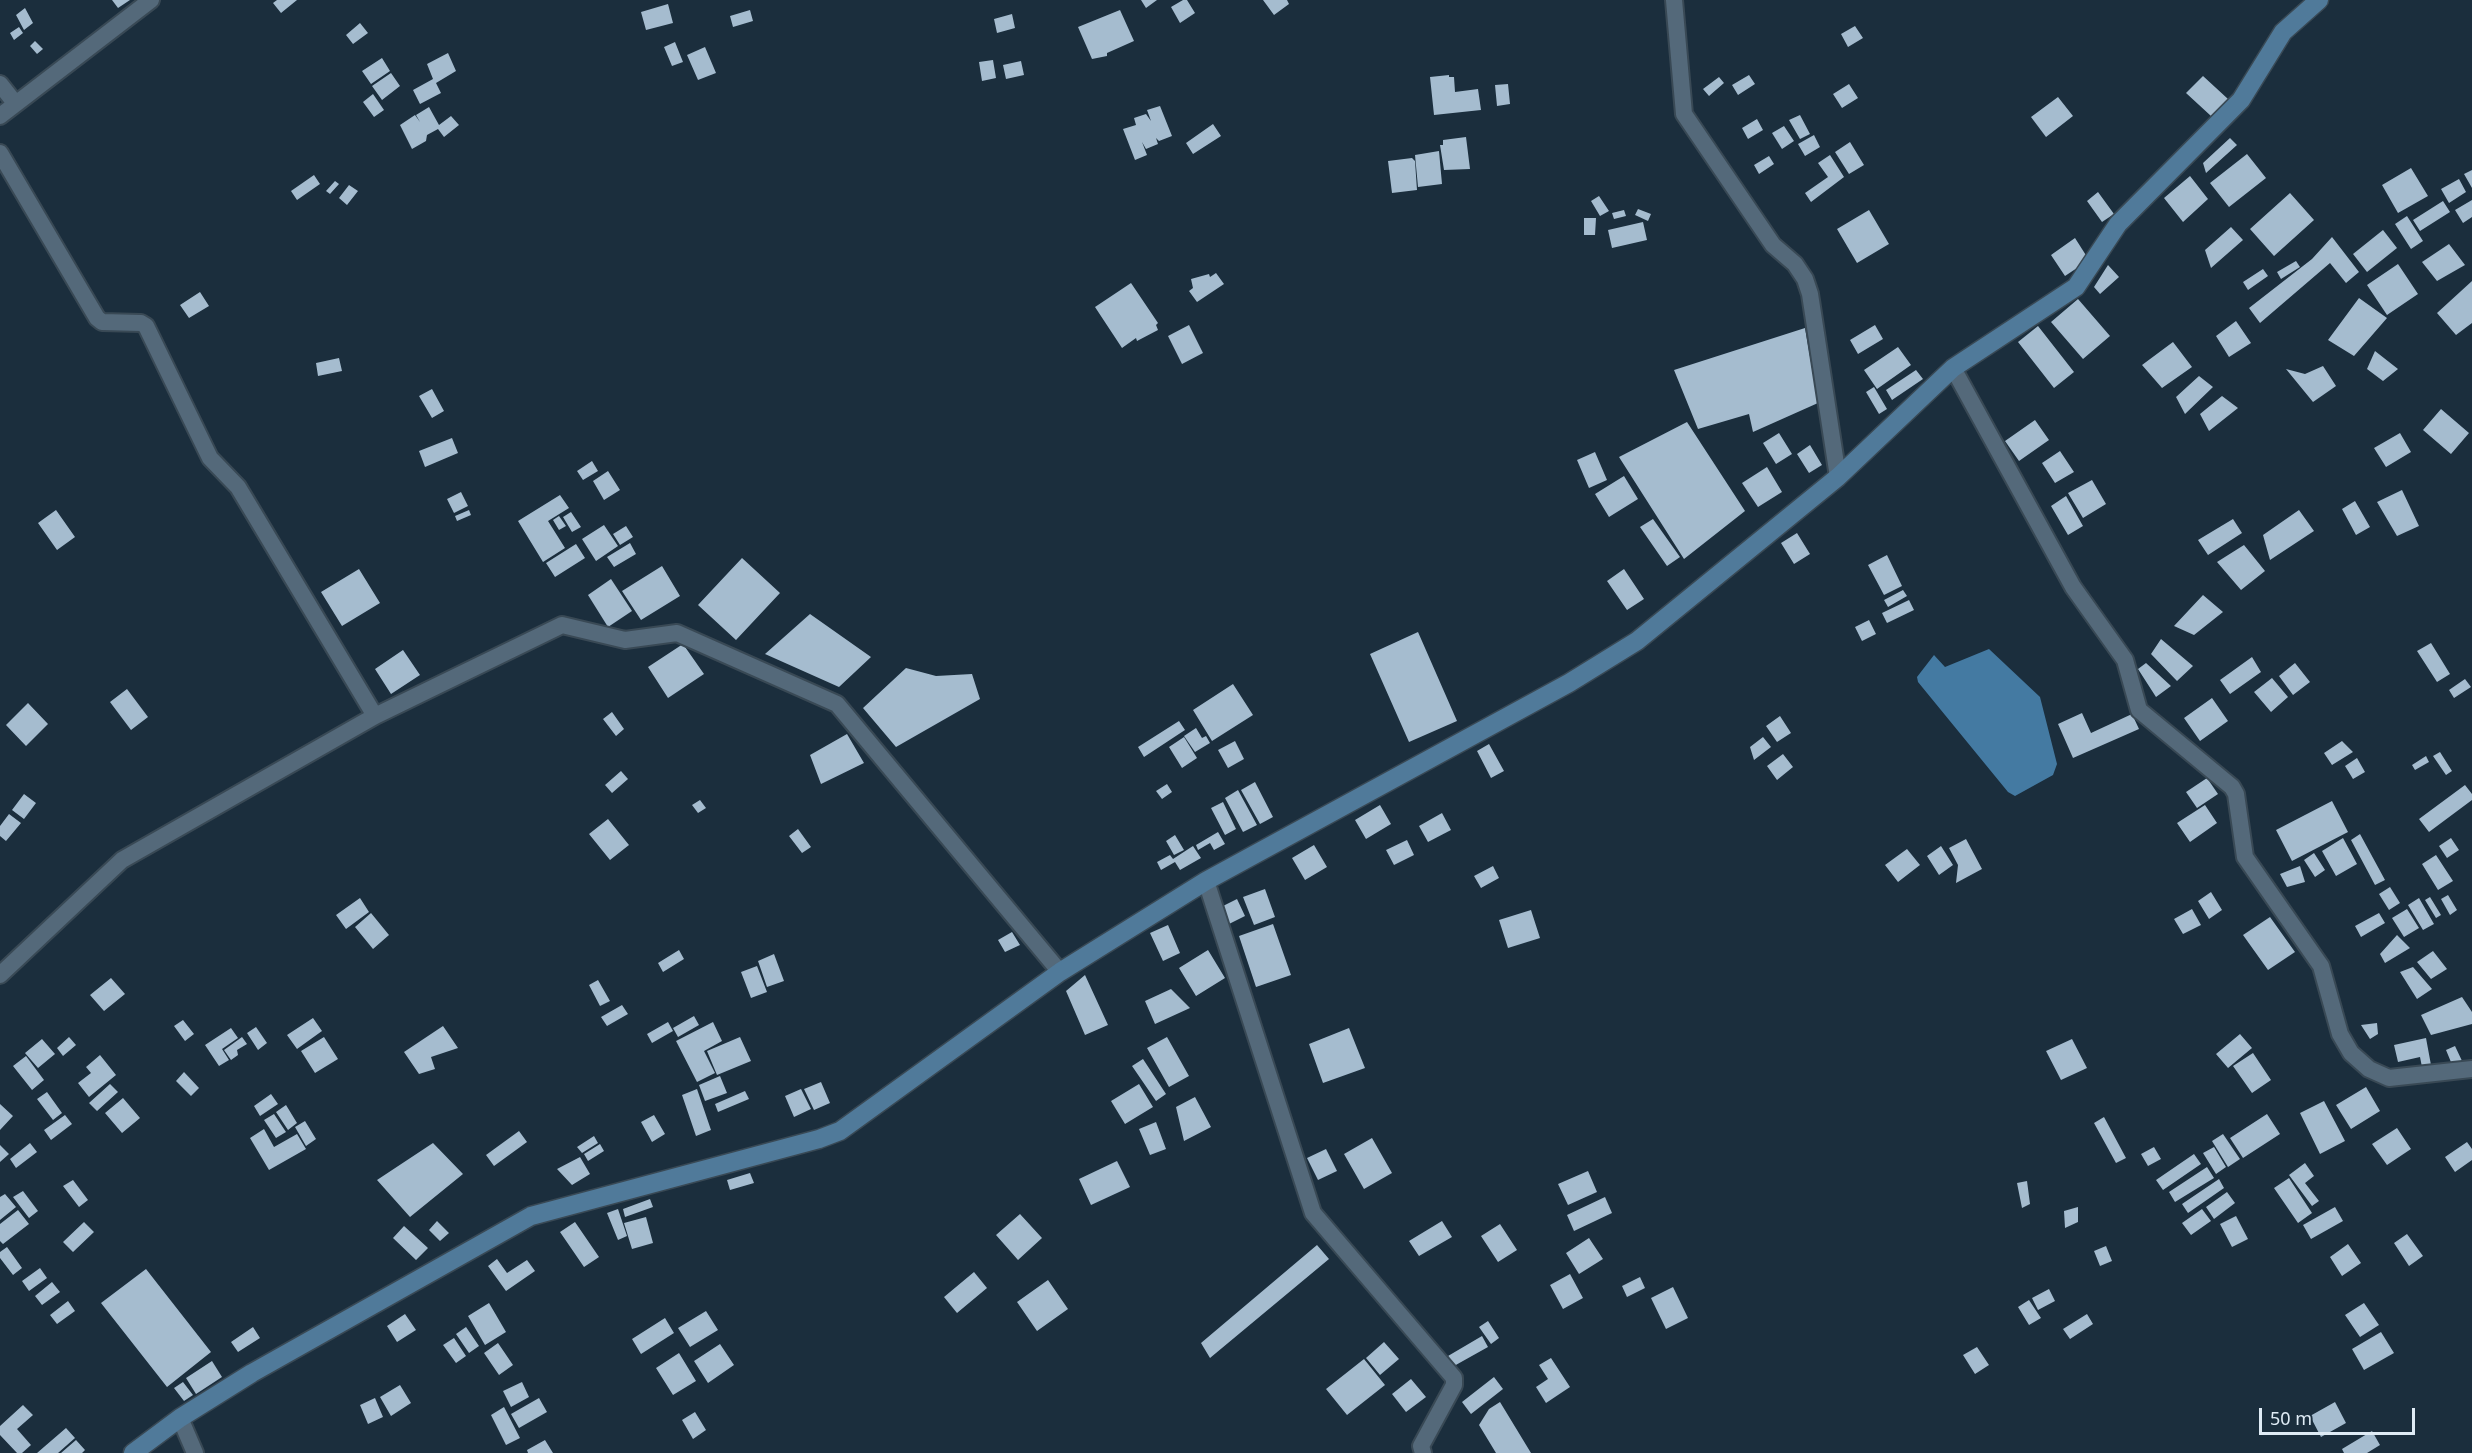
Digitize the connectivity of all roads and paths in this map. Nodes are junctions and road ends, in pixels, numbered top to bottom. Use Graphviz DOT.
graph roads {
  1 [pos="151,0"];
  2 [pos="1674,0"];
  3 [pos="2319,0"];
  4 [pos="0,84"];
  5 [pos="15,103"];
  6 [pos="0,116"];
  7 [pos="0,153"];
  8 [pos="1953,368"];
  9 [pos="1838,477"];
  10 [pos="375,716"];
  11 [pos="1206,881"];
  12 [pos="1060,972"];
  13 [pos="0,975"];
  14 [pos="2472,1069"];
  15 [pos="180,1418"];
  16 [pos="133,1453"];
  17 [pos="195,1453"];
  18 [pos="1423,1453"];
  1 -- 5 [label="street"];
  2 -- 9 [label="street"];
  3 -- 8 [label="street"];
  4 -- 5 [label="street"];
  5 -- 6 [label="street"];
  7 -- 10 [label="street"];
  8 -- 9 [label="street"];
  8 -- 14 [label="street"];
  9 -- 11 [label="street"];
  10 -- 12 [label="street"];
  10 -- 13 [label="street"];
  11 -- 12 [label="street"];
  11 -- 18 [label="street"];
  12 -- 15 [label="street"];
  15 -- 16 [label="street"];
  15 -- 17 [label="street"];
}
